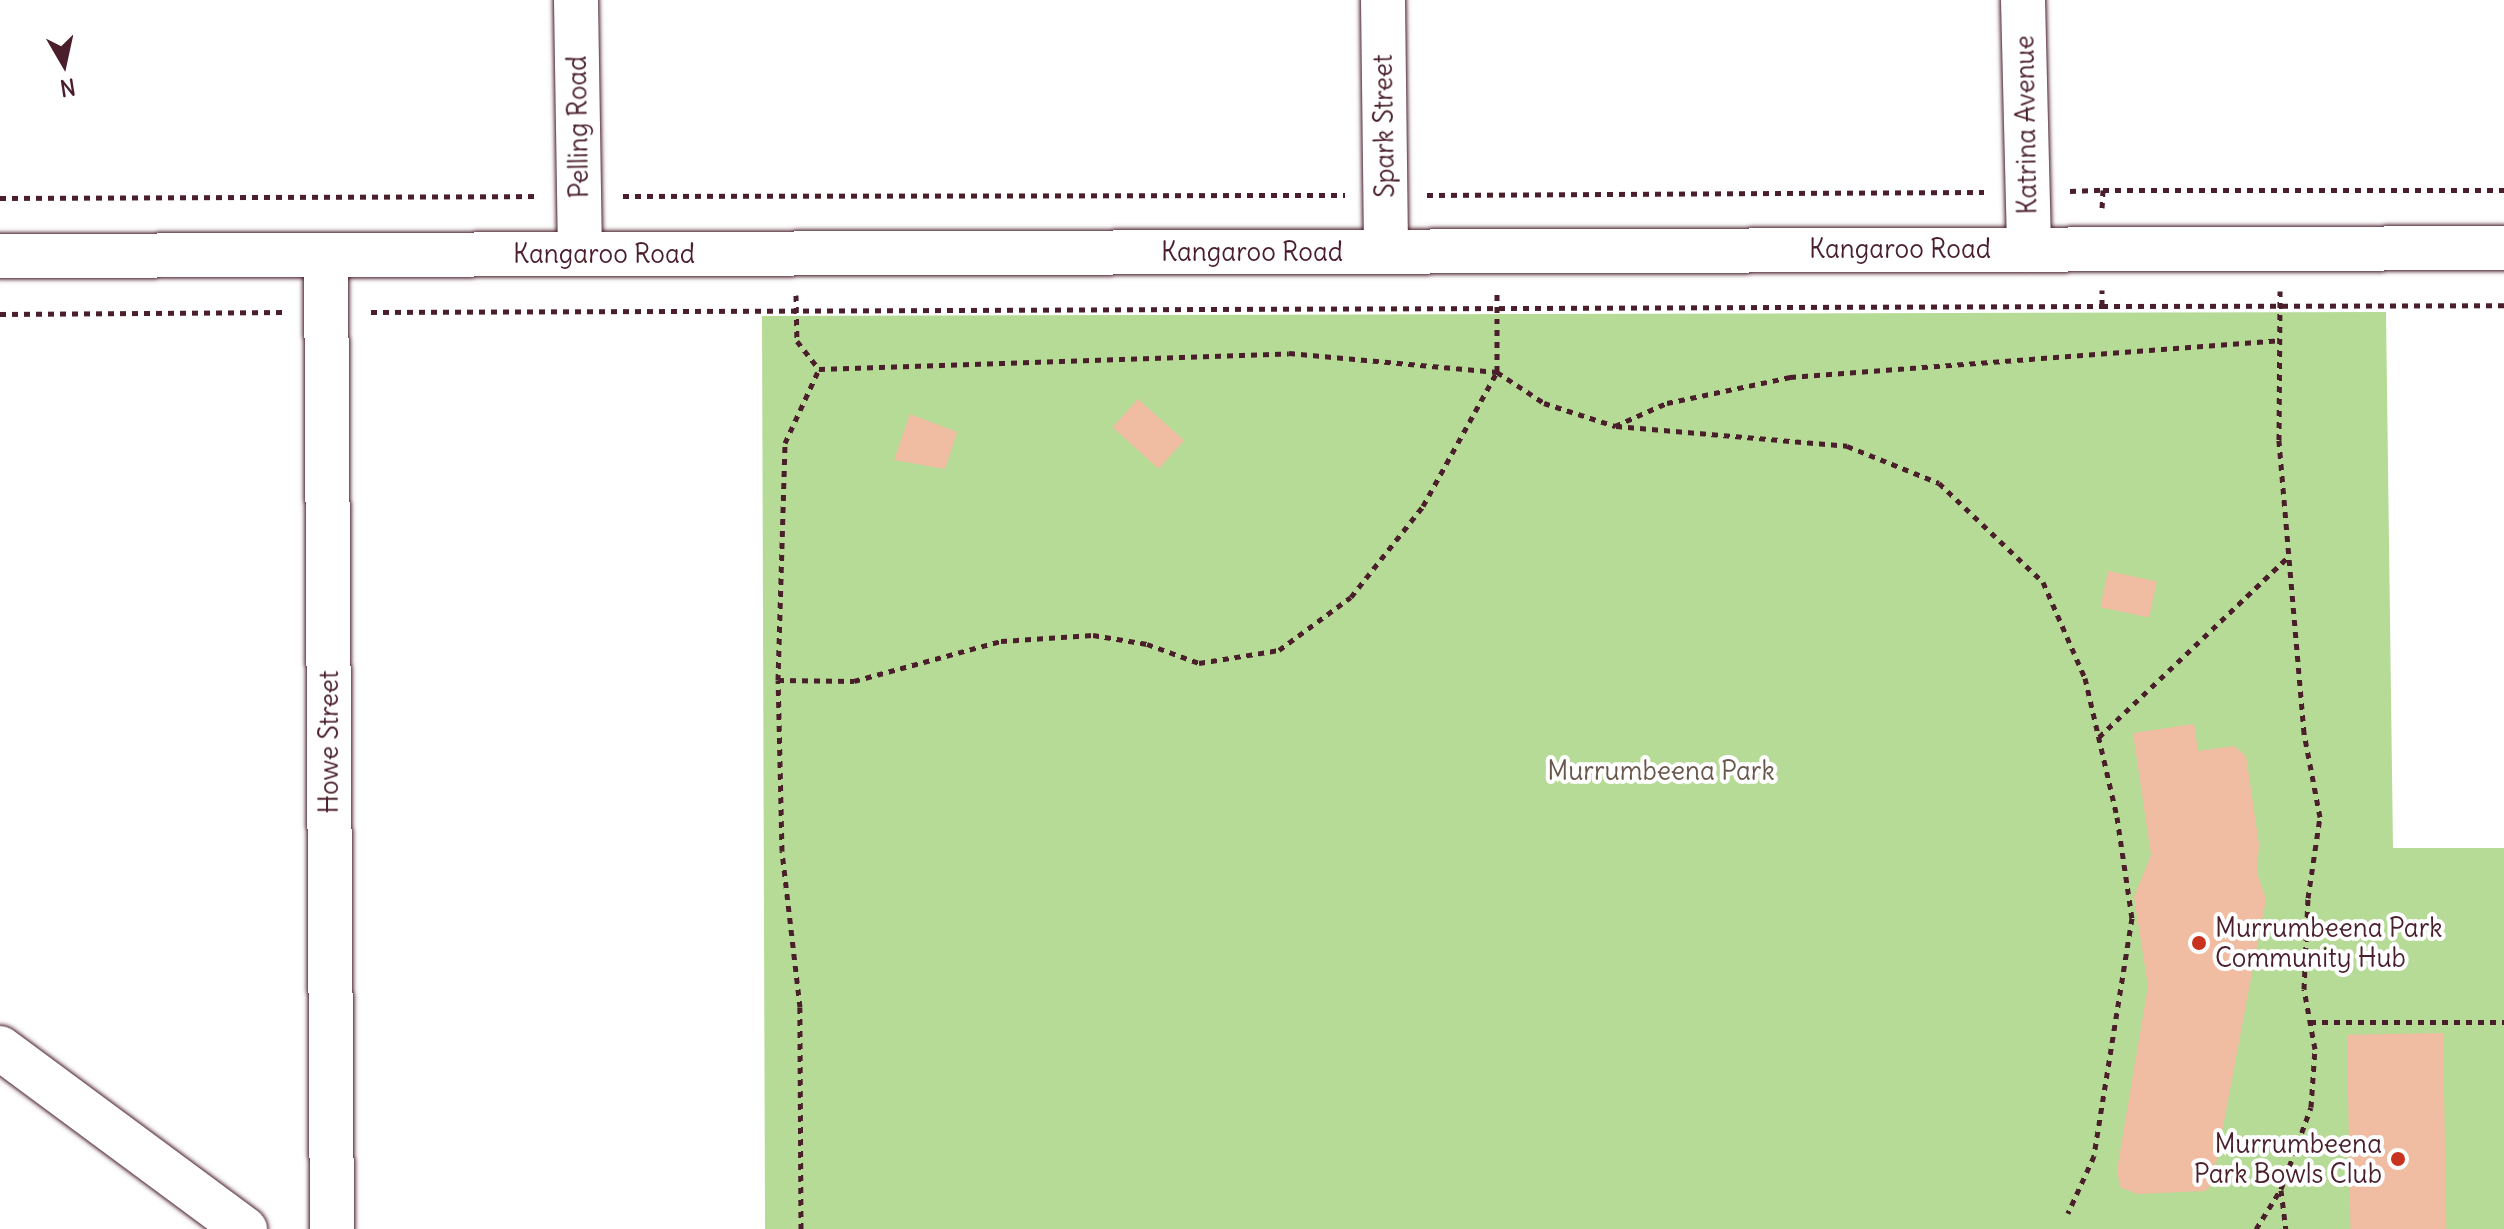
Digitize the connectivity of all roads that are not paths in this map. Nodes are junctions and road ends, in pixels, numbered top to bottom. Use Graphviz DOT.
graph roads {
  1 [pos="576,0"];
  2 [pos="1383,0"];
  3 [pos="2023,0"];
  4 [pos="2504,248"];
  5 [pos="2029,250"];
  6 [pos="1386,252"];
  7 [pos="580,254"];
  8 [pos="326,255"];
  9 [pos="0,256"];
  10 [pos="0,1048"];
  11 [pos="245,1229"];
  12 [pos="332,1229"];
  1 -- 7 [label="street, Pelling Road"];
  2 -- 6 [label="street, Spark Street"];
  3 -- 5 [label="street, Katrina Avenue"];
  4 -- 5 [label="street, Kangaroo Road"];
  5 -- 6 [label="street, Kangaroo Road"];
  6 -- 7 [label="street, Kangaroo Road"];
  7 -- 8 [label="street, Kangaroo Road"];
  8 -- 9 [label="street, Kangaroo Road"];
  8 -- 12 [label="street, Howe Street"];
  10 -- 11 [label="street"];
}
